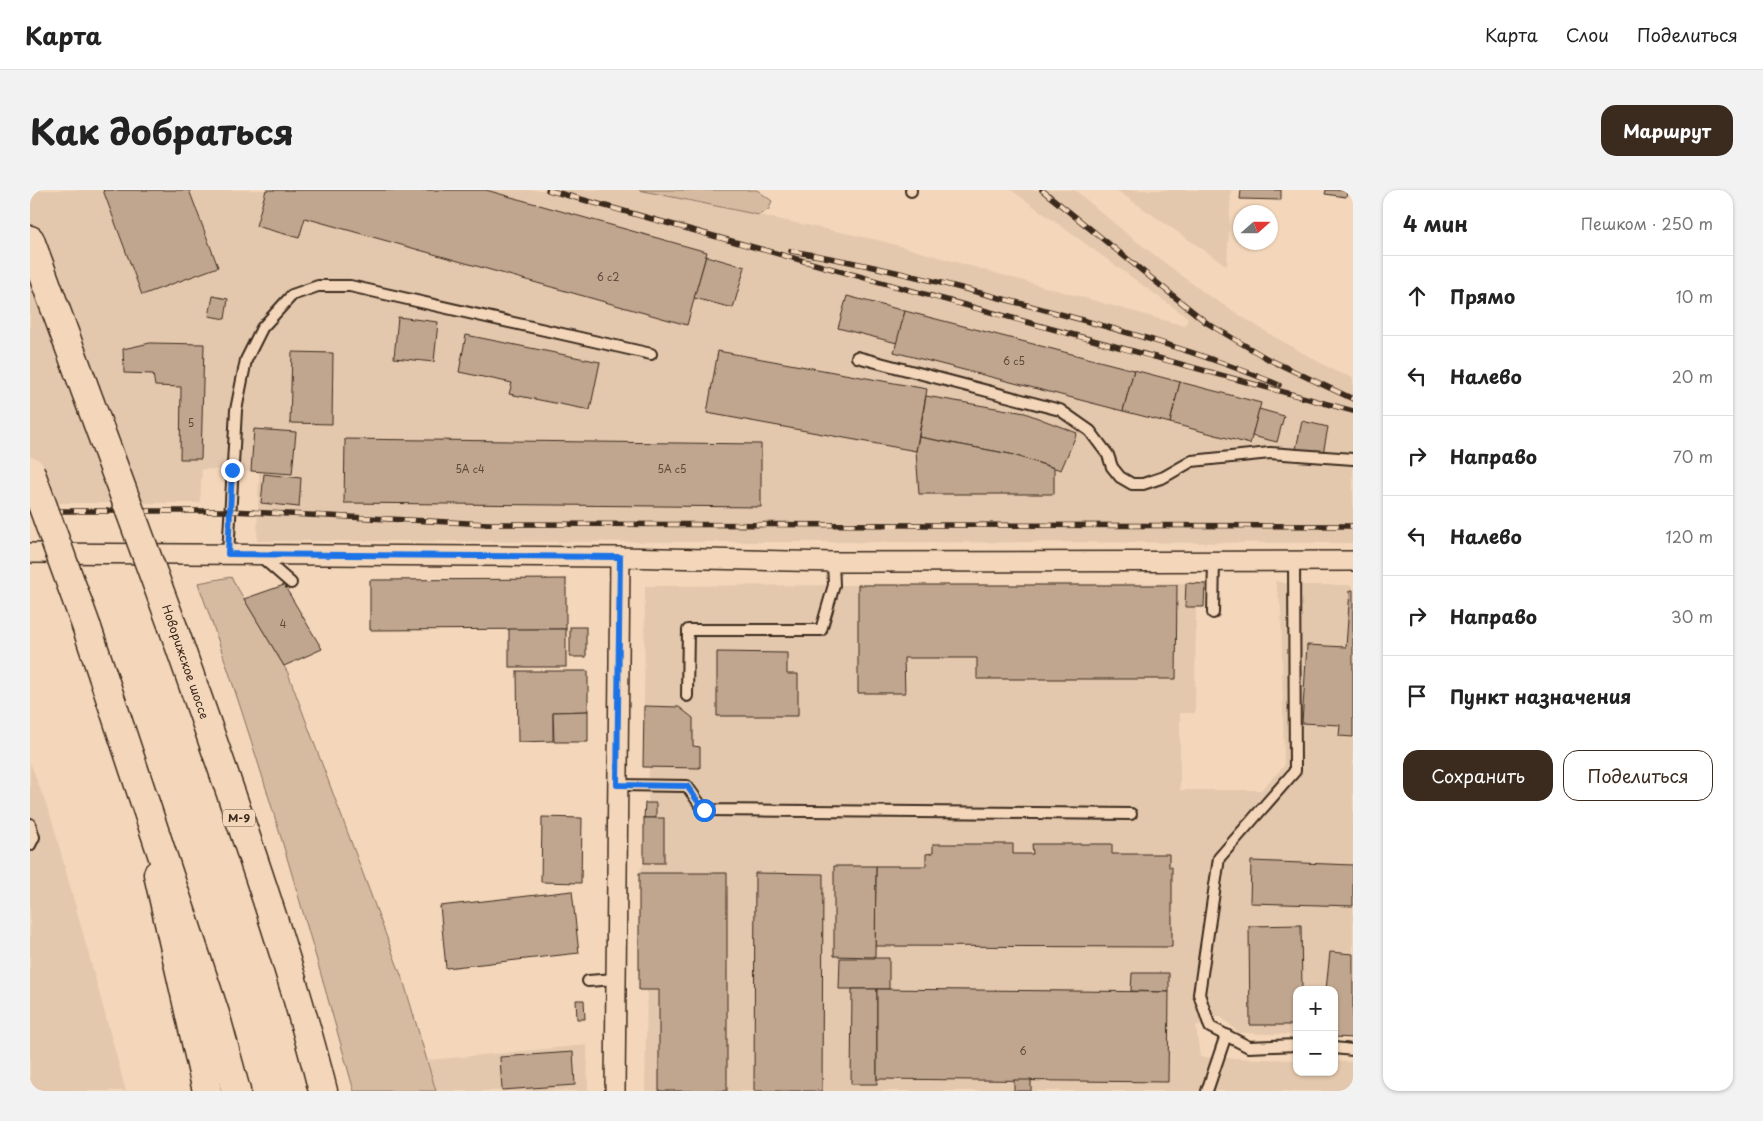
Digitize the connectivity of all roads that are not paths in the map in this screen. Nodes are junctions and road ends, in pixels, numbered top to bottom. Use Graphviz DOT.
graph roads {
  1 [pos="30,240"];
  2 [pos="651,354"];
  3 [pos="857,357"];
  4 [pos="1353,459"];
  5 [pos="30,472"];
  6 [pos="30,553"];
  7 [pos="228,554"];
  8 [pos="258,555"];
  9 [pos="620,557"];
  10 [pos="1214,560"];
  11 [pos="1294,560"];
  12 [pos="1353,561"];
  13 [pos="833,562"];
  14 [pos="291,583"];
  15 [pos="1213,613"];
  16 [pos="687,696"];
  17 [pos="128,746"];
  18 [pos="617,785"];
  19 [pos="1131,814"];
  20 [pos="30,824"];
  21 [pos="30,845"];
  22 [pos="615,979"];
  23 [pos="588,981"];
  24 [pos="301,1006"];
  25 [pos="1226,1035"];
  26 [pos="1293,1045"];
  27 [pos="1338,1048"];
  28 [pos="1353,1050"];
  29 [pos="208,1091"];
  30 [pos="236,1091"];
  31 [pos="323,1091"];
  32 [pos="330,1091"];
  33 [pos="615,1091"];
  34 [pos="1207,1091"];
  1 -- 24 [label="main road, Новорижское шоссе / М-9, bridge"];
  2 -- 7 [label="lane"];
  3 -- 4 [label="lane"];
  5 -- 17 [label="main road, bridge"];
  6 -- 7 [label="street"];
  7 -- 8 [label="street"];
  8 -- 9 [label="street"];
  8 -- 14 [label="lane"];
  9 -- 13 [label="street"];
  9 -- 18 [label="street"];
  10 -- 11 [label="street"];
  10 -- 13 [label="street"];
  10 -- 15 [label="lane"];
  11 -- 12 [label="street"];
  11 -- 25 [label="lane"];
  13 -- 16 [label="lane"];
  17 -- 29 [label="main road"];
  17 -- 30 [label="main road"];
  18 -- 19 [label="lane"];
  18 -- 22 [label="street"];
  20 -- 21 [label="lane"];
  22 -- 23 [label="lane"];
  22 -- 33 [label="street"];
  24 -- 31 [label="main road, Новорижское шоссе / М-9"];
  24 -- 32 [label="main road, М-9"];
  25 -- 26 [label="lane"];
  25 -- 34 [label="lane"];
  27 -- 28 [label="lane"];
}
